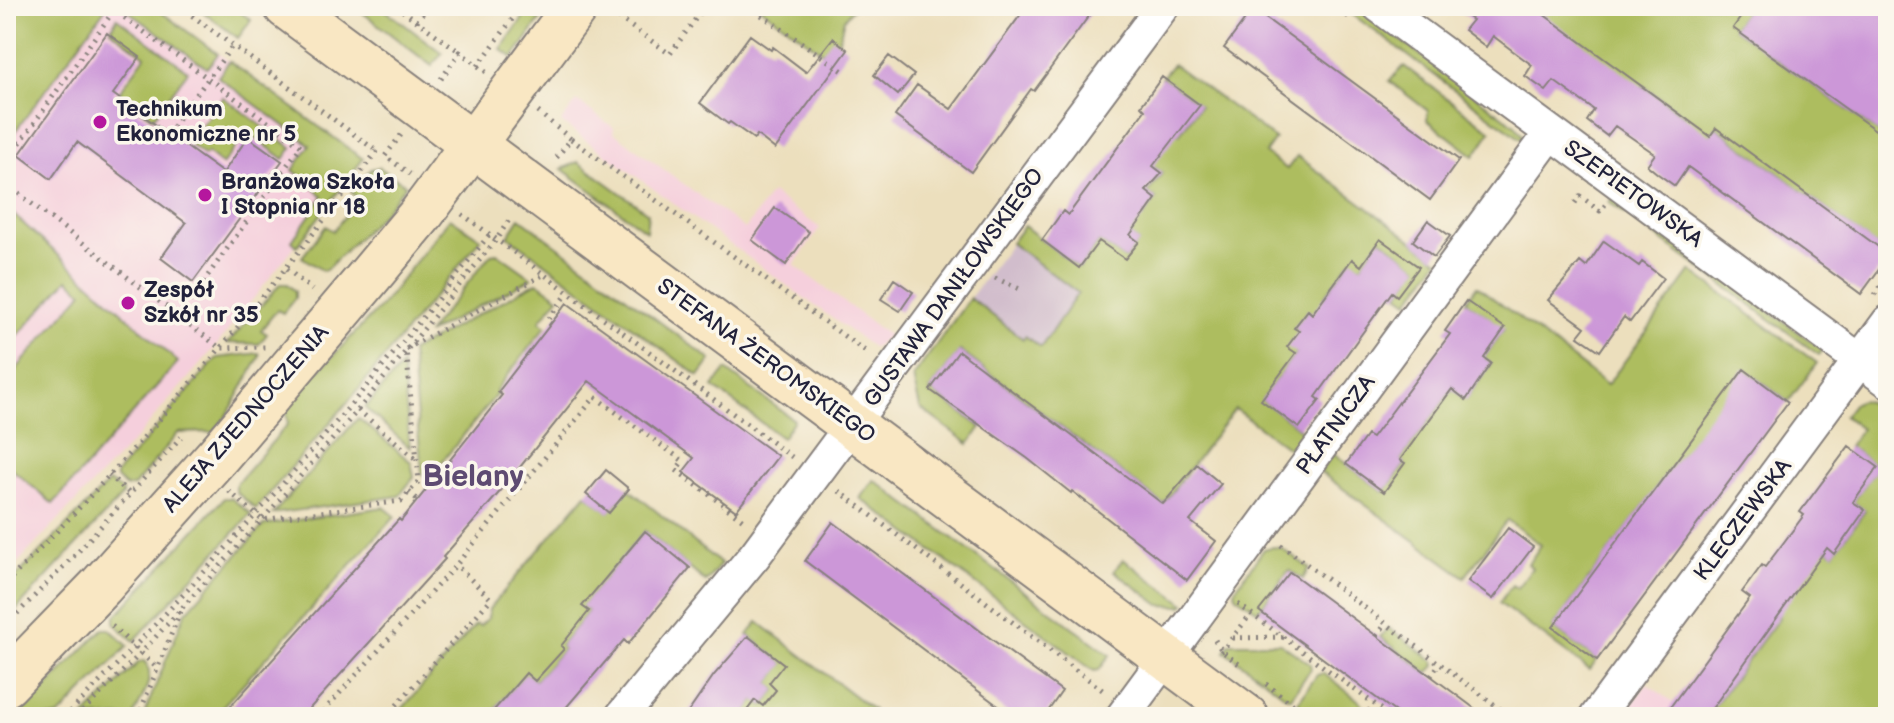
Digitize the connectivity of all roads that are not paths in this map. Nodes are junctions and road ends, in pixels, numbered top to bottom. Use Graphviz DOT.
graph roads {
  1 [pos="286,6"];
  2 [pos="1163,6"];
  3 [pos="1379,6"];
  4 [pos="594,9"];
  5 [pos="1550,134"];
  6 [pos="474,144"];
  7 [pos="1888,322"];
  8 [pos="1861,361"];
  9 [pos="1888,381"];
  10 [pos="853,425"];
  11 [pos="1165,658"];
  12 [pos="6,684"];
  13 [pos="621,717"];
  14 [pos="1122,717"];
  15 [pos="1246,717"];
  16 [pos="1596,717"];
  1 -- 6 [label="main road, STEFANA ŻEROMSKIEGO"];
  2 -- 10 [label="street, GUSTAWA DANIŁOWSKIEGO"];
  3 -- 5 [label="street, SZEPIETOWSKA"];
  4 -- 6 [label="main road, ALEJA ZJEDNOCZENIA"];
  5 -- 8 [label="street, SZEPIETOWSKA"];
  5 -- 11 [label="street, PŁATNICZA"];
  6 -- 10 [label="main road, STEFANA ŻEROMSKIEGO"];
  6 -- 12 [label="main road, ALEJA ZJEDNOCZENIA"];
  7 -- 8 [label="street, KLECZEWSKA"];
  8 -- 9 [label="street, SZEPIETOWSKA"];
  8 -- 16 [label="street, KLECZEWSKA"];
  10 -- 11 [label="main road, STEFANA ŻEROMSKIEGO"];
  10 -- 13 [label="street, GUSTAWA DANIŁOWSKIEGO"];
  11 -- 14 [label="street, PŁATNICZA"];
  11 -- 15 [label="main road, STEFANA ŻEROMSKIEGO"];
}
